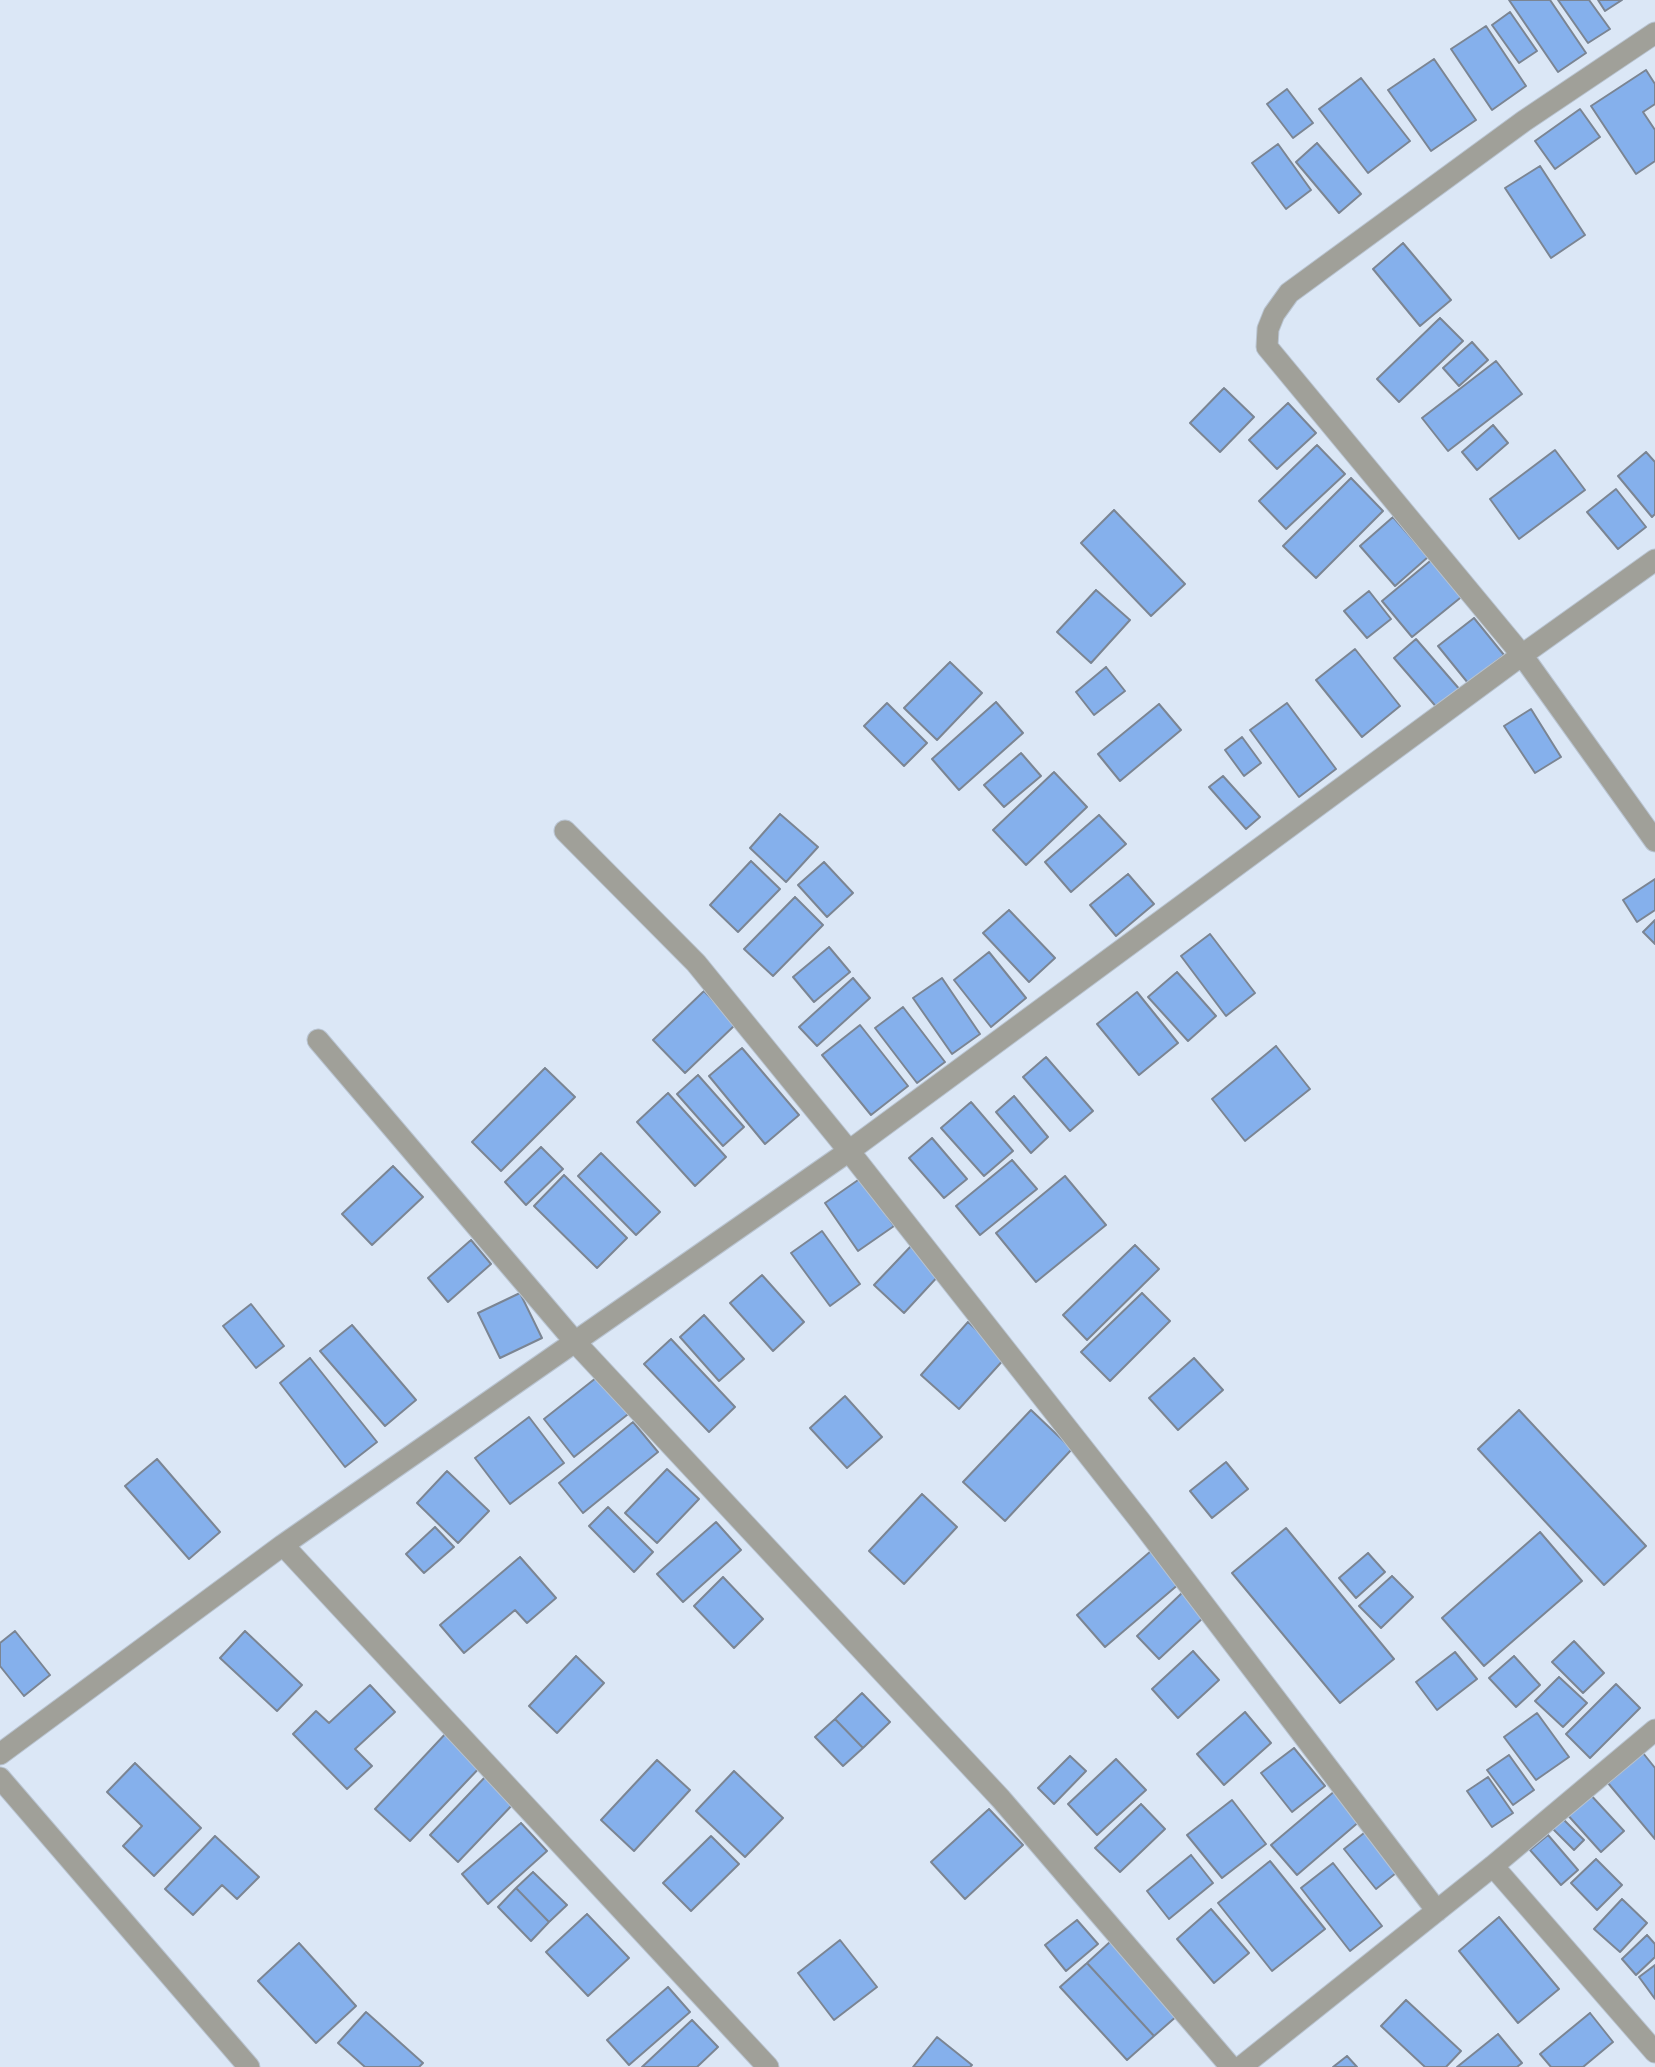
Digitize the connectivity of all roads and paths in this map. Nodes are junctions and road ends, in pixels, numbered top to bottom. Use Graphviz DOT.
graph roads {
  1 [pos="1655,33"];
  2 [pos="1655,560"];
  3 [pos="1522,655"];
  4 [pos="565,831"];
  5 [pos="1655,841"];
  6 [pos="318,1040"];
  7 [pos="849,1151"];
  8 [pos="576,1343"];
  9 [pos="283,1545"];
  10 [pos="1655,1730"];
  11 [pos="0,1754"];
  12 [pos="0,1778"];
  13 [pos="1493,1866"];
  14 [pos="1437,1911"];
  15 [pos="1655,2052"];
  16 [pos="249,2067"];
  17 [pos="768,2067"];
  18 [pos="1231,2067"];
  19 [pos="1241,2067"];
  1 -- 3 [label="street"];
  2 -- 3 [label="street"];
  3 -- 5 [label="street"];
  3 -- 7 [label="street"];
  4 -- 7 [label="street"];
  6 -- 8 [label="street"];
  7 -- 8 [label="street"];
  7 -- 14 [label="street"];
  8 -- 9 [label="street"];
  8 -- 18 [label="street"];
  9 -- 11 [label="street"];
  9 -- 17 [label="street"];
  10 -- 13 [label="street"];
  12 -- 16 [label="street"];
  13 -- 14 [label="street"];
  13 -- 15 [label="street"];
  14 -- 19 [label="street"];
}
